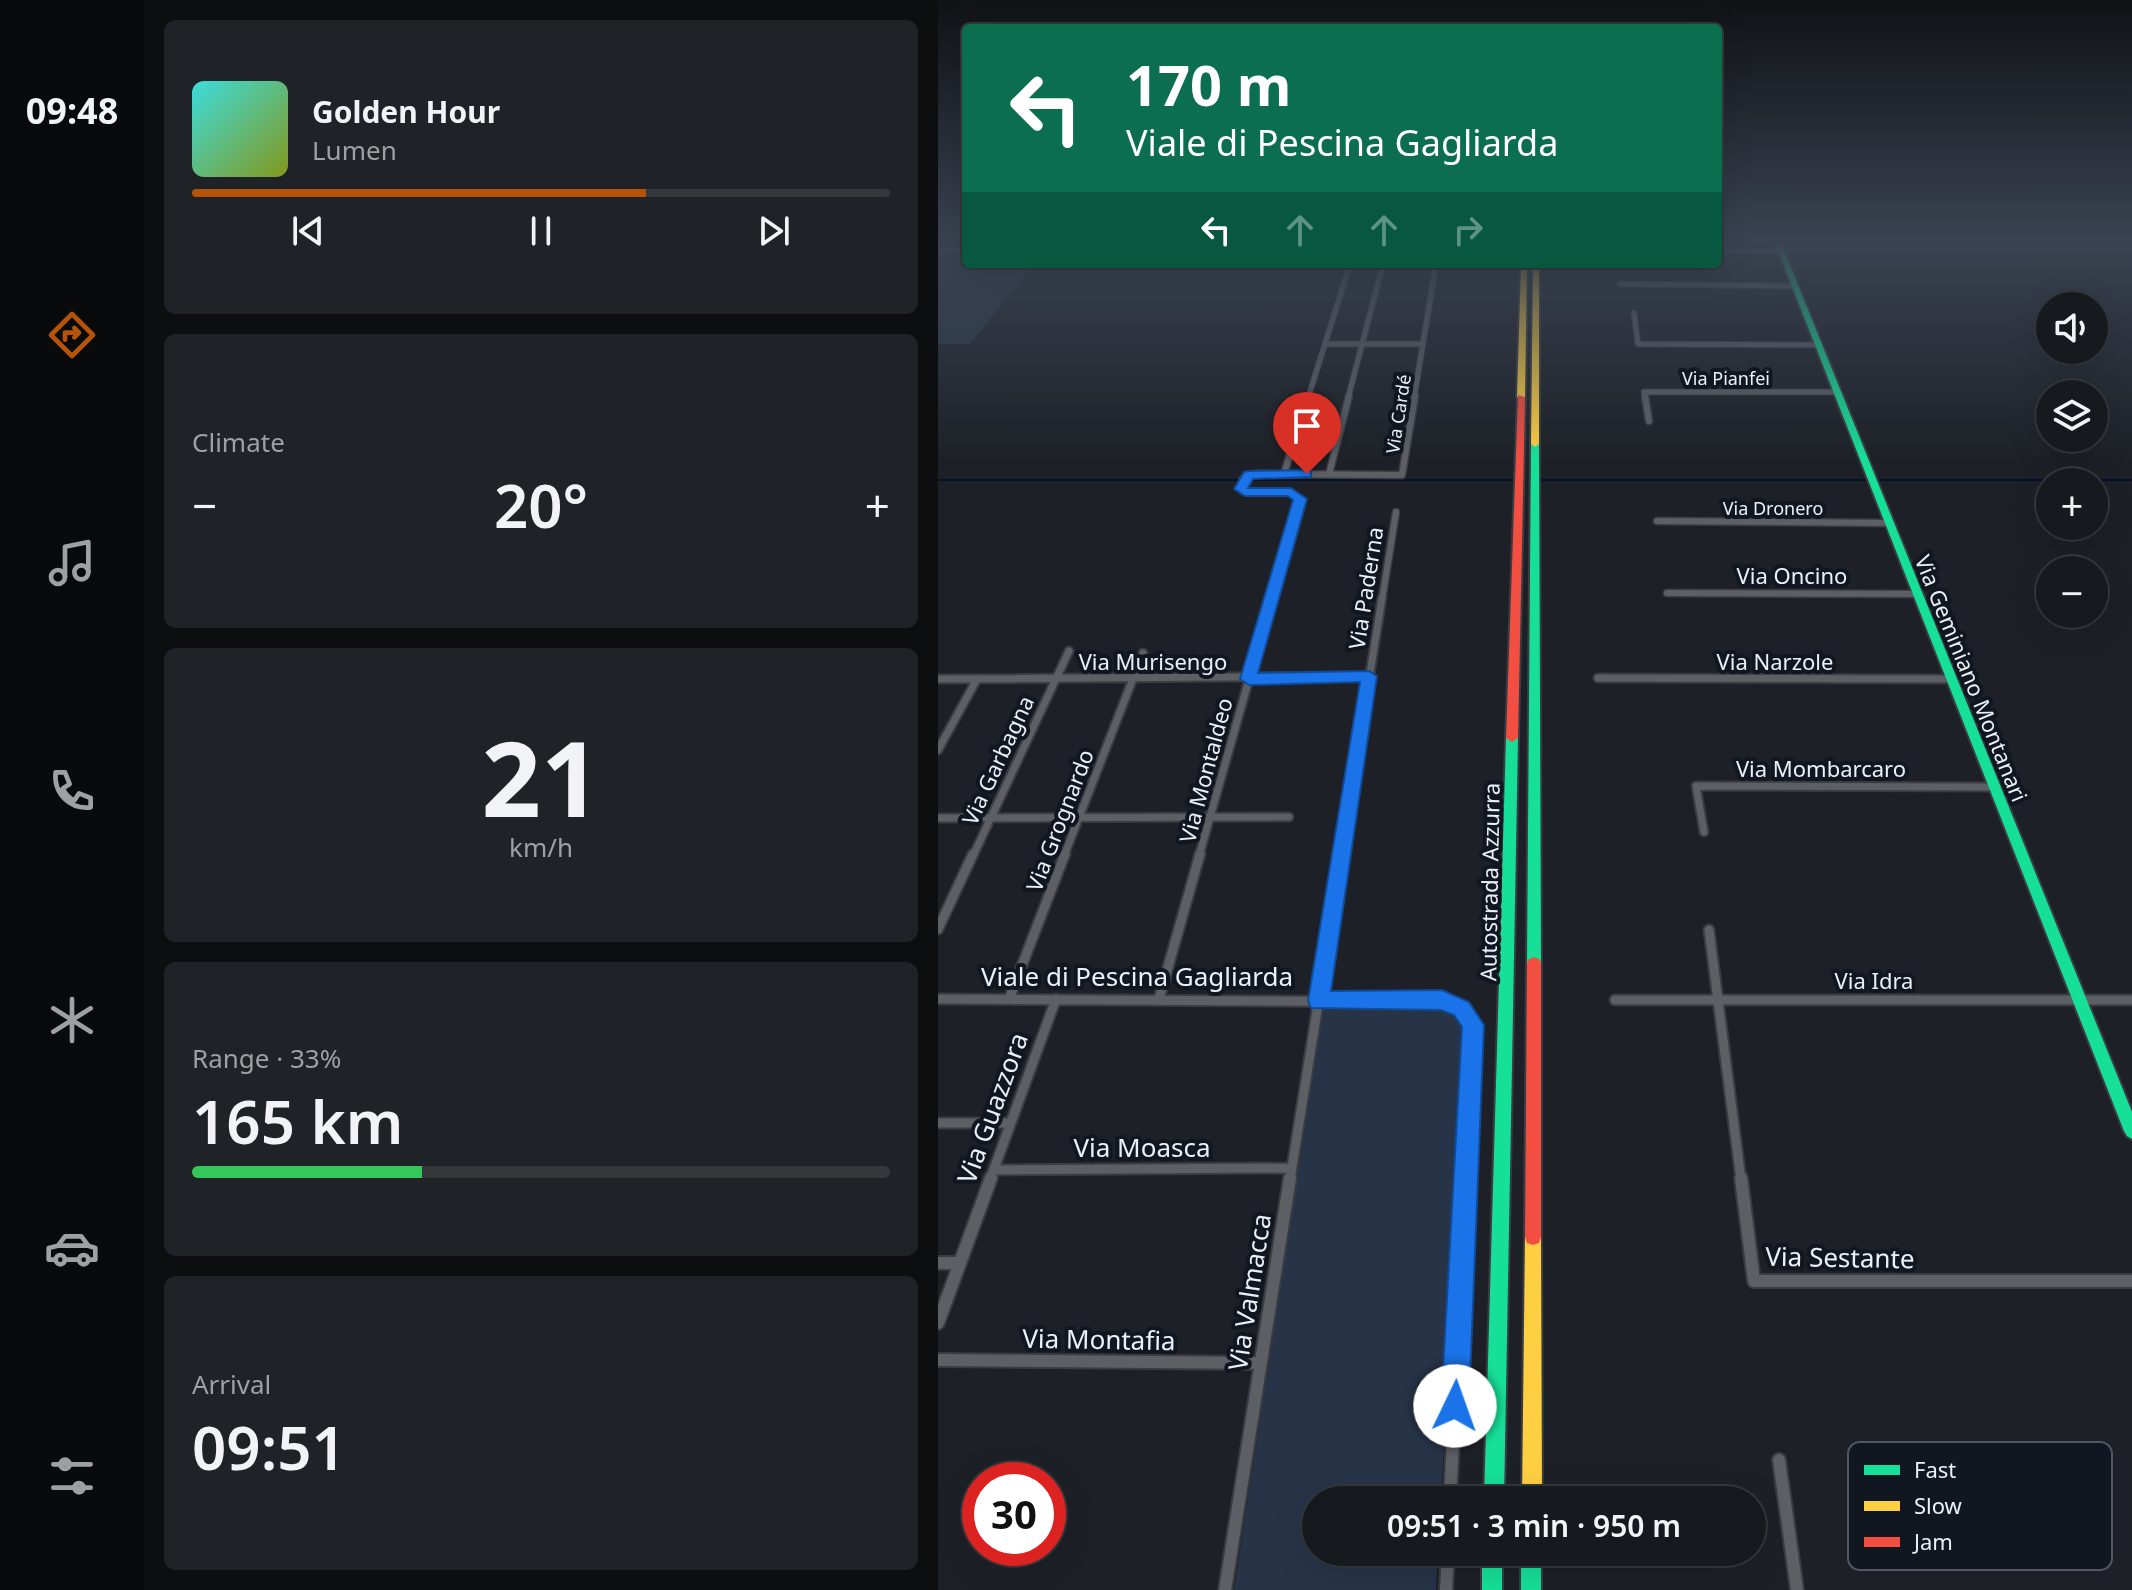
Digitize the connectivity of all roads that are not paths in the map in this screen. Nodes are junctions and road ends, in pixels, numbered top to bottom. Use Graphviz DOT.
graph roads {
  1 [pos="1335,312"];
  2 [pos="1370,312"];
  3 [pos="1428,312"];
  4 [pos="1523,312"];
  5 [pos="1536,312"];
  6 [pos="1806,312"];
  7 [pos="1634,313"];
  8 [pos="1325,344"];
  9 [pos="1362,344"];
  10 [pos="1423,344"];
  11 [pos="1819,345"];
  12 [pos="1837,392"];
  13 [pos="1649,421"];
  14 [pos="1284,474"];
  15 [pos="1329,474"];
  16 [pos="1402,475"];
  17 [pos="1396,512"];
  18 [pos="1657,521"];
  19 [pos="1889,523"];
  20 [pos="1667,593"];
  21 [pos="1917,594"];
  22 [pos="1069,651"];
  23 [pos="1143,653"];
  24 [pos="1369,676"];
  25 [pos="1598,678"];
  26 [pos="938,679"];
  27 [pos="977,679"];
  28 [pos="1056,679"];
  29 [pos="1133,679"];
  30 [pos="1249,679"];
  31 [pos="1951,679"];
  32 [pos="938,750"];
  33 [pos="1993,787"];
  34 [pos="1079,817"];
  35 [pos="1289,817"];
  36 [pos="938,818"];
  37 [pos="990,818"];
  38 [pos="1212,818"];
  39 [pos="1704,832"];
  40 [pos="938,929"];
  41 [pos="1709,930"];
  42 [pos="938,999"];
  43 [pos="1009,999"];
  44 [pos="1056,999"];
  45 [pos="1159,999"];
  46 [pos="1615,1000"];
  47 [pos="1719,1000"];
  48 [pos="2079,1000"];
  49 [pos="2132,1000"];
  50 [pos="1319,1001"];
  51 [pos="938,1123"];
  52 [pos="1010,1123"];
  53 [pos="2132,1131"];
  54 [pos="1290,1168"];
  55 [pos="994,1170"];
  56 [pos="938,1263"];
  57 [pos="959,1263"];
  58 [pos="2132,1281"];
  59 [pos="938,1323"];
  60 [pos="938,1360"];
  61 [pos="1260,1363"];
  62 [pos="1779,1460"];
  63 [pos="1451,1486"];
  64 [pos="1494,1486"];
  65 [pos="1532,1486"];
  66 [pos="1447,1566"];
  67 [pos="1492,1566"];
  68 [pos="1531,1566"];
  69 [pos="1225,1590"];
  70 [pos="1446,1590"];
  71 [pos="1492,1590"];
  72 [pos="1531,1590"];
  73 [pos="1797,1590"];
  1 -- 8 [label="street"];
  2 -- 9 [label="street"];
  3 -- 10 [label="street, Via Cardé"];
  4 -- 64 [label="main road, Autostrada Azzurra"];
  5 -- 65 [label="main road, Autostrada Azzurra"];
  6 -- 11 [label="main road, Via Geminiano Montanari"];
  7 -- 11 [label="street"];
  8 -- 9 [label="street"];
  8 -- 14 [label="street"];
  9 -- 10 [label="street"];
  9 -- 15 [label="street"];
  10 -- 16 [label="street, Via Cardé"];
  11 -- 12 [label="main road, Via Geminiano Montanari"];
  12 -- 13 [label="street, Via Pianfei"];
  12 -- 19 [label="main road, Via Geminiano Montanari"];
  14 -- 15 [label="street, Via Montaldeo"];
  14 -- 30 [label="street, Via Montaldeo"];
  15 -- 16 [label="street, Via Montaldeo"];
  17 -- 24 [label="street, Via Paderna"];
  18 -- 19 [label="street, Via Dronero"];
  19 -- 21 [label="main road, Via Geminiano Montanari"];
  20 -- 21 [label="street, Via Oncino"];
  21 -- 31 [label="main road, Via Geminiano Montanari"];
  22 -- 28 [label="street, Via Garbagna"];
  23 -- 29 [label="street, Via Grognardo"];
  24 -- 30 [label="street, Via Murisengo"];
  24 -- 50 [label="street, Via Paderna"];
  25 -- 31 [label="street, Via Narzole"];
  26 -- 27 [label="street, Via Murisengo"];
  27 -- 28 [label="street, Via Murisengo"];
  27 -- 32 [label="street"];
  28 -- 29 [label="street, Via Murisengo"];
  28 -- 37 [label="street, Via Garbagna"];
  29 -- 30 [label="street, Via Murisengo"];
  29 -- 34 [label="street, Via Grognardo"];
  30 -- 38 [label="street, Via Montaldeo"];
  31 -- 33 [label="main road, Via Geminiano Montanari"];
  33 -- 39 [label="street, Via Mombarcaro"];
  33 -- 48 [label="main road, Via Geminiano Montanari"];
  34 -- 37 [label="street"];
  34 -- 38 [label="street"];
  34 -- 43 [label="street, Via Grognardo"];
  35 -- 38 [label="street"];
  36 -- 37 [label="street"];
  37 -- 40 [label="street, Via Garbagna"];
  38 -- 45 [label="street, Via Montaldeo"];
  41 -- 47 [label="street, Via Sestante"];
  42 -- 43 [label="street, Viale di Pescina Gagliarda"];
  43 -- 44 [label="street, Viale di Pescina Gagliarda"];
  44 -- 45 [label="street, Viale di Pescina Gagliarda"];
  44 -- 52 [label="street, Via Guazzora"];
  45 -- 50 [label="street, Viale di Pescina Gagliarda"];
  46 -- 47 [label="street, Via Idra"];
  47 -- 48 [label="street, Via Idra"];
  47 -- 58 [label="street, Via Sestante"];
  48 -- 49 [label="street, Via Idra"];
  48 -- 53 [label="main road, Via Geminiano Montanari"];
  50 -- 54 [label="street, Via Valmacca"];
  50 -- 63 [label="street, Viale di Pescina Gagliarda"];
  51 -- 52 [label="street"];
  52 -- 55 [label="street, Via Guazzora"];
  54 -- 55 [label="street, Via Moasca"];
  54 -- 61 [label="street, Via Valmacca"];
  55 -- 57 [label="street, Via Guazzora"];
  56 -- 57 [label="street"];
  57 -- 59 [label="street, Via Guazzora"];
  60 -- 61 [label="street, Via Montafia"];
  61 -- 69 [label="street, Via Valmacca"];
  62 -- 73 [label="street"];
  66 -- 70 [label="street"];
  67 -- 71 [label="main road"];
  68 -- 72 [label="main road"];
}
